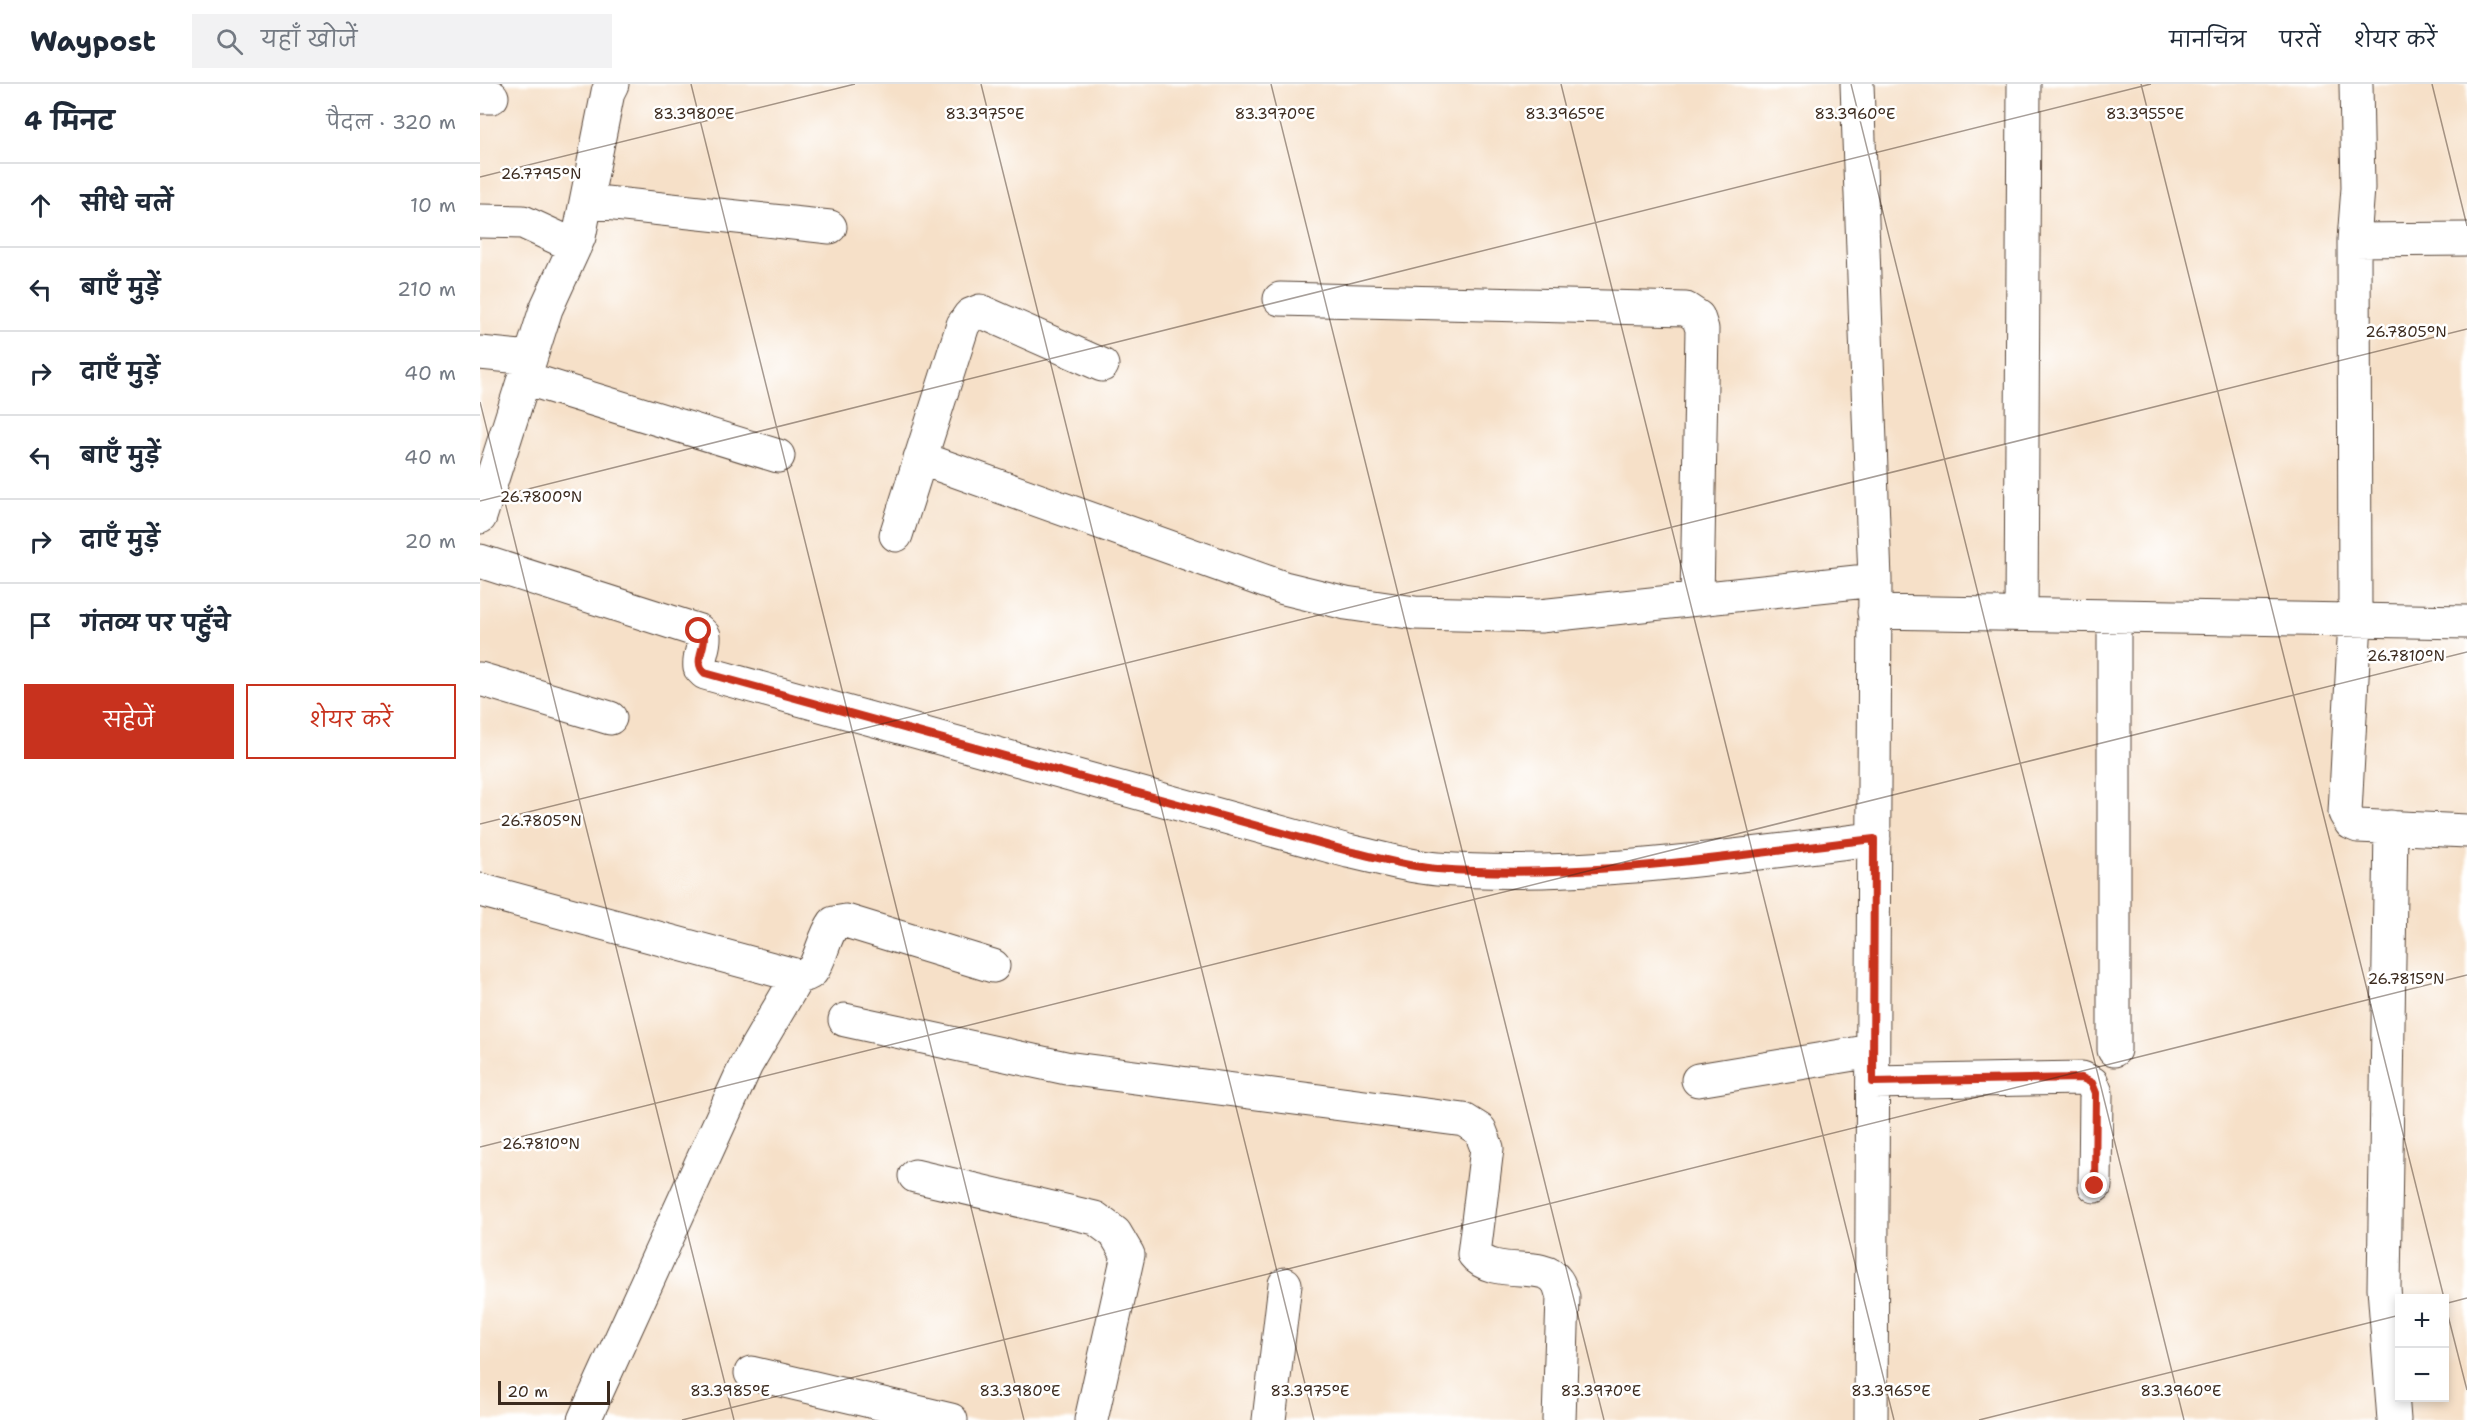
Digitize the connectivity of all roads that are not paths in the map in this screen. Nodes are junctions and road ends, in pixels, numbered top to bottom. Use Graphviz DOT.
graph roads {
  1 [pos="612,84"];
  2 [pos="1857,84"];
  3 [pos="2024,84"];
  4 [pos="2356,84"];
  5 [pos="587,201"];
  6 [pos="480,221"];
  7 [pos="830,227"];
  8 [pos="2467,239"];
  9 [pos="2354,240"];
  10 [pos="575,246"];
  11 [pos="1280,298"];
  12 [pos="480,353"];
  13 [pos="1102,365"];
  14 [pos="527,368"];
  15 [pos="778,456"];
  16 [pos="920,458"];
  17 [pos="480,517"];
  18 [pos="896,535"];
  19 [pos="480,561"];
  20 [pos="1875,580"];
  21 [pos="1697,599"];
  22 [pos="1874,612"];
  23 [pos="2021,614"];
  24 [pos="2114,616"];
  25 [pos="2355,620"];
  26 [pos="2467,622"];
  27 [pos="480,679"];
  28 [pos="610,718"];
  29 [pos="2391,827"];
  30 [pos="2467,831"];
  31 [pos="1874,839"];
  32 [pos="480,890"];
  33 [pos="993,966"];
  34 [pos="798,976"];
  35 [pos="845,1020"];
  36 [pos="2114,1050"];
  37 [pos="1873,1066"];
  38 [pos="1698,1080"];
  39 [pos="915,1176"];
  40 [pos="2095,1186"];
  41 [pos="1286,1284"];
  42 [pos="751,1373"];
  43 [pos="584,1420"];
  44 [pos="951,1420"];
  45 [pos="1091,1420"];
  46 [pos="1269,1420"];
  47 [pos="1559,1420"];
  48 [pos="1871,1420"];
  49 [pos="2394,1420"];
  1 -- 5 [label="street"];
  2 -- 20 [label="street"];
  3 -- 23 [label="street"];
  4 -- 9 [label="street"];
  5 -- 7 [label="street"];
  5 -- 10 [label="street"];
  6 -- 10 [label="street"];
  8 -- 9 [label="street"];
  9 -- 25 [label="street"];
  10 -- 14 [label="street"];
  11 -- 21 [label="street"];
  12 -- 14 [label="street"];
  13 -- 16 [label="street"];
  14 -- 15 [label="street"];
  14 -- 17 [label="street"];
  16 -- 18 [label="street"];
  16 -- 21 [label="street"];
  19 -- 31 [label="street"];
  20 -- 21 [label="street"];
  20 -- 22 [label="street"];
  22 -- 23 [label="street"];
  22 -- 31 [label="street"];
  23 -- 24 [label="street"];
  24 -- 25 [label="street"];
  24 -- 36 [label="street"];
  25 -- 26 [label="street"];
  25 -- 29 [label="street"];
  27 -- 28 [label="street"];
  29 -- 30 [label="street"];
  29 -- 49 [label="street"];
  31 -- 37 [label="street"];
  32 -- 34 [label="street"];
  33 -- 34 [label="street"];
  34 -- 43 [label="street"];
  35 -- 47 [label="street"];
  37 -- 38 [label="street"];
  37 -- 40 [label="street"];
  37 -- 48 [label="street"];
  39 -- 45 [label="street"];
  41 -- 46 [label="street"];
  42 -- 44 [label="street"];
}
